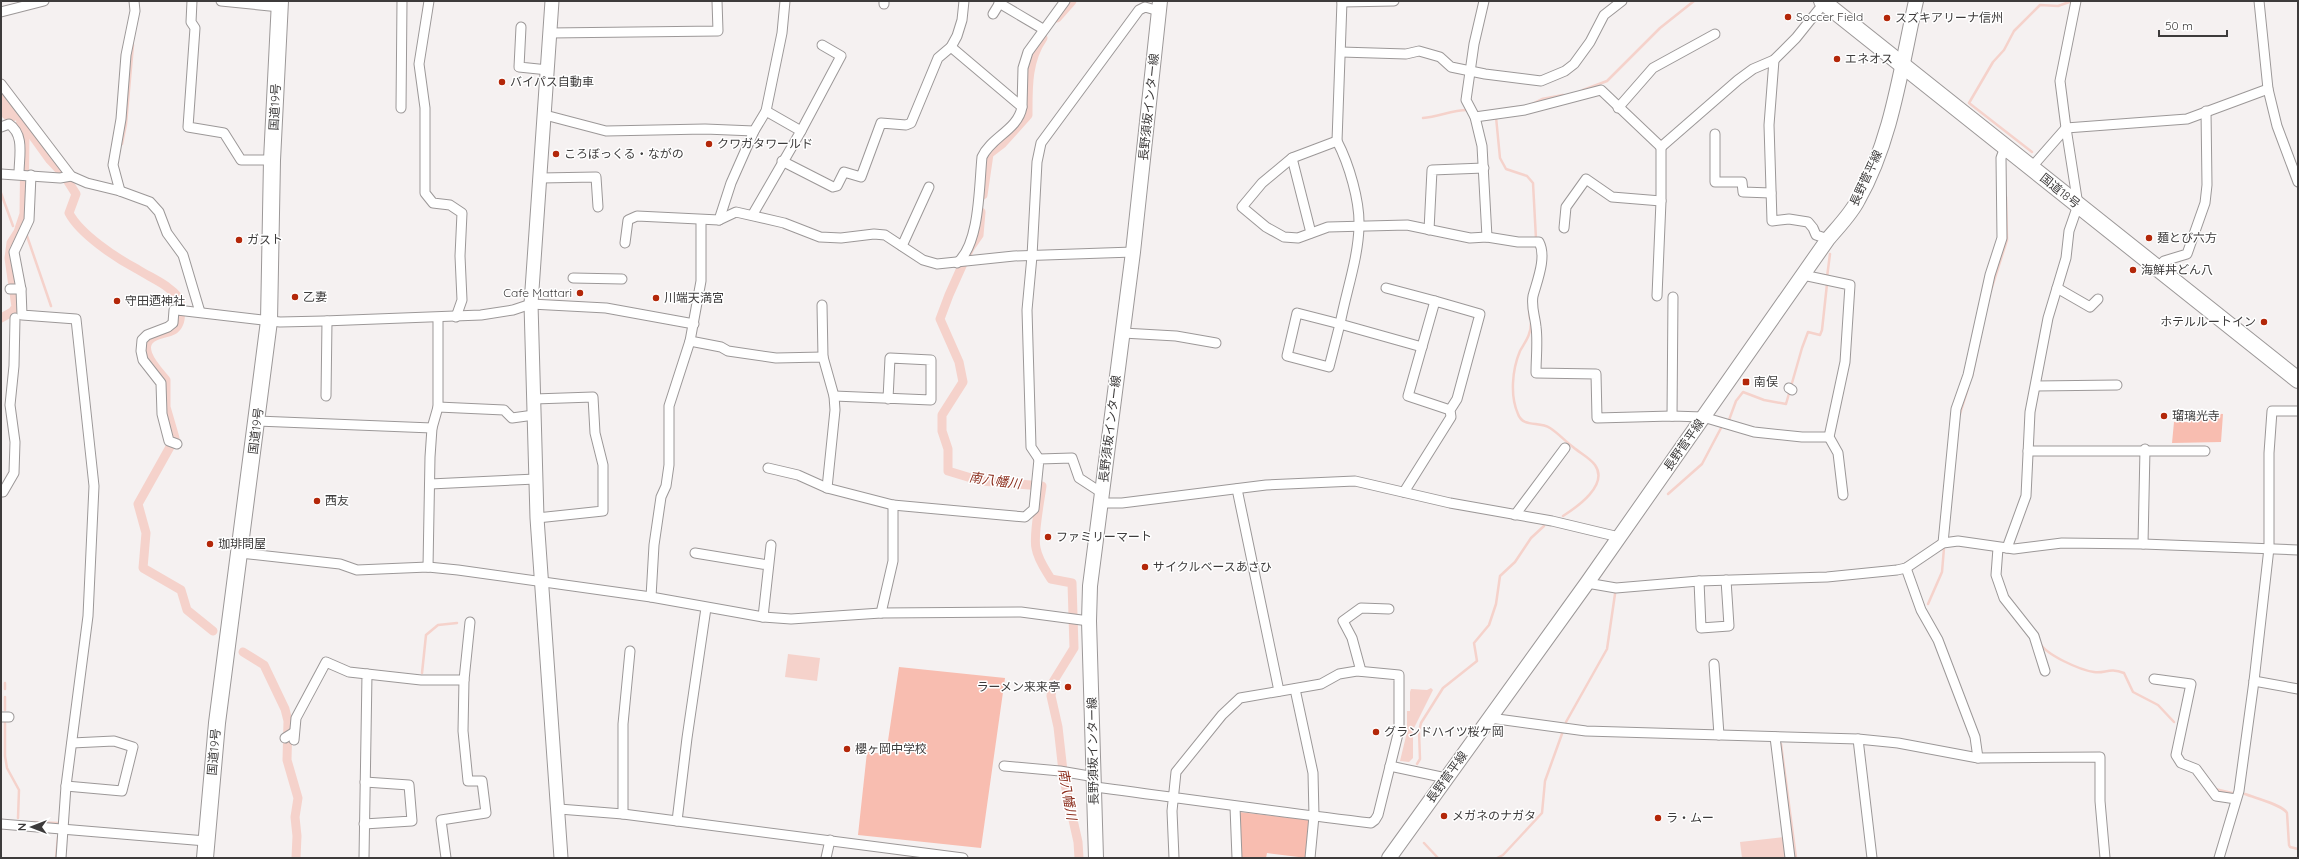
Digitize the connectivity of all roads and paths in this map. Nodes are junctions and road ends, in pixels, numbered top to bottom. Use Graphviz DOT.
graph roads {
  1 [pos="44,1"];
  2 [pos="134,1"];
  3 [pos="192,1"];
  4 [pos="221,1"];
  5 [pos="402,1"];
  6 [pos="429,1"];
  7 [pos="552,1"];
  8 [pos="716,1"];
  9 [pos="785,1"];
  10 [pos="964,1"];
  11 [pos="1065,1"];
  12 [pos="1394,1"];
  13 [pos="1484,1"];
  14 [pos="1622,1"];
  15 [pos="1916,1"];
  16 [pos="2076,1"];
  17 [pos="2258,1"];
  18 [pos="241,2"];
  19 [pos="1000,2"];
  20 [pos="1342,2"];
  21 [pos="1823,2"];
  22 [pos="280,4"];
  23 [pos="1160,6"];
  24 [pos="1,12"];
  25 [pos="994,14"];
  26 [pos="521,27"];
  27 [pos="1043,29"];
  28 [pos="550,33"];
  29 [pos="1715,34"];
  30 [pos="822,45"];
  31 [pos="952,47"];
  32 [pos="1341,52"];
  33 [pos="1774,60"];
  34 [pos="1902,64"];
  35 [pos="548,70"];
  36 [pos="1471,71"];
  37 [pos="1,84"];
  38 [pos="2268,89"];
  39 [pos="1022,107"];
  40 [pos="401,108"];
  41 [pos="1618,108"];
  42 [pos="2206,111"];
  43 [pos="766,112"];
  44 [pos="545,115"];
  45 [pos="1475,117"];
  46 [pos="1,126"];
  47 [pos="2066,128"];
  48 [pos="754,131"];
  49 [pos="801,131"];
  50 [pos="1715,134"];
  51 [pos="1337,141"];
  52 [pos="1660,147"];
  53 [pos="2005,147"];
  54 [pos="1292,158"];
  55 [pos="272,160"];
  56 [pos="782,161"];
  57 [pos="1484,168"];
  58 [pos="2031,168"];
  59 [pos="1,174"];
  60 [pos="25,174"];
  61 [pos="71,176"];
  62 [pos="541,178"];
  63 [pos="2298,182"];
  64 [pos="929,187"];
  65 [pos="120,191"];
  66 [pos="1771,193"];
  67 [pos="1661,201"];
  68 [pos="2078,205"];
  69 [pos="598,207"];
  70 [pos="753,214"];
  71 [pos="701,220"];
  72 [pos="719,220"];
  73 [pos="1359,226"];
  74 [pos="1564,228"];
  75 [pos="1429,230"];
  76 [pos="1311,232"];
  77 [pos="1487,237"];
  78 [pos="1828,239"];
  79 [pos="625,243"];
  80 [pos="902,246"];
  81 [pos="1133,252"];
  82 [pos="1032,256"];
  83 [pos="962,262"];
  84 [pos="2158,268"];
  85 [pos="1803,275"];
  86 [pos="573,278"];
  87 [pos="622,279"];
  88 [pos="1386,288"];
  89 [pos="2057,288"];
  90 [pos="1657,296"];
  91 [pos="1673,297"];
  92 [pos="2098,299"];
  93 [pos="1435,301"];
  94 [pos="531,304"];
  95 [pos="822,305"];
  96 [pos="200,312"];
  97 [pos="456,317"];
  98 [pos="15,318"];
  99 [pos="438,318"];
  100 [pos="269,321"];
  101 [pos="327,321"];
  102 [pos="694,324"];
  103 [pos="1340,324"];
  104 [pos="1123,333"];
  105 [pos="690,341"];
  106 [pos="1216,343"];
  107 [pos="1422,347"];
  108 [pos="823,357"];
  109 [pos="2298,380"];
  110 [pos="2117,384"];
  111 [pos="2036,386"];
  112 [pos="326,396"];
  113 [pos="834,396"];
  114 [pos="534,399"];
  115 [pos="888,399"];
  116 [pos="438,407"];
  117 [pos="1450,410"];
  118 [pos="2298,411"];
  119 [pos="534,414"];
  120 [pos="1672,416"];
  121 [pos="1703,417"];
  122 [pos="257,421"];
  123 [pos="432,428"];
  124 [pos="1829,437"];
  125 [pos="173,443"];
  126 [pos="1565,448"];
  127 [pos="2145,449"];
  128 [pos="2028,450"];
  129 [pos="2205,451"];
  130 [pos="1039,459"];
  131 [pos="768,468"];
  132 [pos="536,479"];
  133 [pos="430,484"];
  134 [pos="827,488"];
  135 [pos="1237,489"];
  136 [pos="1,492"];
  137 [pos="1404,492"];
  138 [pos="1843,496"];
  139 [pos="1101,498"];
  140 [pos="893,505"];
  141 [pos="1515,515"];
  142 [pos="537,518"];
  143 [pos="1619,537"];
  144 [pos="1943,543"];
  145 [pos="2143,544"];
  146 [pos="771,545"];
  147 [pos="2002,548"];
  148 [pos="2269,548"];
  149 [pos="2298,550"];
  150 [pos="240,553"];
  151 [pos="695,553"];
  152 [pos="768,565"];
  153 [pos="428,567"];
  154 [pos="1906,568"];
  155 [pos="1726,580"];
  156 [pos="1699,581"];
  157 [pos="542,582"];
  158 [pos="1587,583"];
  159 [pos="651,597"];
  160 [pos="706,608"];
  161 [pos="1389,609"];
  162 [pos="882,613"];
  163 [pos="763,617"];
  164 [pos="1089,621"];
  165 [pos="470,622"];
  166 [pos="630,652"];
  167 [pos="1714,664"];
  168 [pos="2045,670"];
  169 [pos="1361,671"];
  170 [pos="368,674"];
  171 [pos="2154,679"];
  172 [pos="464,680"];
  173 [pos="2254,681"];
  174 [pos="1295,689"];
  175 [pos="2298,689"];
  176 [pos="1279,691"];
  177 [pos="1490,718"];
  178 [pos="1719,735"];
  179 [pos="291,736"];
  180 [pos="1775,737"];
  181 [pos="1858,739"];
  182 [pos="72,743"];
  183 [pos="1978,758"];
  184 [pos="1004,766"];
  185 [pos="1390,766"];
  186 [pos="1446,778"];
  187 [pos="365,782"];
  188 [pos="1095,782"];
  189 [pos="66,786"];
  190 [pos="1173,797"];
  191 [pos="2236,799"];
  192 [pos="1235,807"];
  193 [pos="559,808"];
  194 [pos="622,814"];
  195 [pos="1314,816"];
  196 [pos="677,821"];
  197 [pos="1,824"];
  198 [pos="364,824"];
  199 [pos="63,829"];
  200 [pos="830,840"];
  201 [pos="206,841"];
  202 [pos="61,858"];
  203 [pos="205,858"];
  204 [pos="364,858"];
  205 [pos="446,858"];
  206 [pos="561,858"];
  207 [pos="826,858"];
  208 [pos="963,858"];
  209 [pos="1096,858"];
  210 [pos="1174,858"];
  211 [pos="1237,858"];
  212 [pos="1310,858"];
  213 [pos="1388,858"];
  214 [pos="1790,858"];
  215 [pos="1872,858"];
  216 [pos="2105,858"];
  217 [pos="2219,858"];
  1 -- 24 [label="street"];
  2 -- 65 [label="street"];
  3 -- 55 [label="street"];
  4 -- 18 [label="street"];
  5 -- 40 [label="street"];
  6 -- 97 [label="street"];
  7 -- 28 [label="street"];
  8 -- 28 [label="street"];
  9 -- 43 [label="street"];
  10 -- 31 [label="street"];
  11 -- 27 [label="street"];
  12 -- 20 [label="street"];
  13 -- 36 [label="street"];
  14 -- 36 [label="street"];
  15 -- 34 [label="main road, 長野菅平線"];
  16 -- 47 [label="street"];
  17 -- 38 [label="street"];
  18 -- 22 [label="street"];
  19 -- 25 [label="street"];
  19 -- 27 [label="street"];
  20 -- 32 [label="street"];
  21 -- 33 [label="street"];
  21 -- 34 [label="highway, 国道18号"];
  22 -- 55 [label="highway, 国道19号"];
  23 -- 81 [label="main road, 長野須坂インター線"];
  23 -- 82 [label="street"];
  26 -- 35 [label="street"];
  27 -- 39 [label="street"];
  28 -- 35 [label="street"];
  29 -- 41 [label="street"];
  30 -- 49 [label="street"];
  31 -- 39 [label="street"];
  31 -- 56 [label="street"];
  32 -- 36 [label="street"];
  32 -- 51 [label="street"];
  33 -- 52 [label="street"];
  33 -- 66 [label="street"];
  34 -- 53 [label="highway, 国道18号"];
  34 -- 78 [label="main road, 長野菅平線"];
  35 -- 44 [label="street"];
  36 -- 45 [label="street"];
  37 -- 61 [label="street"];
  38 -- 42 [label="street"];
  38 -- 63 [label="street"];
  39 -- 83 [label="street"];
  41 -- 45 [label="street"];
  41 -- 52 [label="street"];
  42 -- 47 [label="street"];
  42 -- 84 [label="street"];
  43 -- 48 [label="street"];
  43 -- 49 [label="street"];
  44 -- 48 [label="street"];
  44 -- 62 [label="street"];
  45 -- 57 [label="street"];
  46 -- 60 [label="street"];
  47 -- 58 [label="street"];
  47 -- 68 [label="street"];
  48 -- 72 [label="street"];
  49 -- 56 [label="street"];
  50 -- 66 [label="street"];
  51 -- 54 [label="street"];
  51 -- 73 [label="street"];
  52 -- 67 [label="street"];
  53 -- 58 [label="highway, 国道18号"];
  53 -- 144 [label="street"];
  54 -- 76 [label="street"];
  54 -- 76 [label="street"];
  55 -- 100 [label="highway, 国道19号"];
  56 -- 70 [label="street"];
  57 -- 75 [label="street"];
  57 -- 77 [label="street"];
  58 -- 68 [label="highway, 国道18号"];
  59 -- 60 [label="street"];
  60 -- 61 [label="street"];
  60 -- 182 [label="street"];
  61 -- 65 [label="street"];
  62 -- 69 [label="street"];
  62 -- 94 [label="street"];
  64 -- 80 [label="street"];
  65 -- 96 [label="street"];
  66 -- 78 [label="street"];
  67 -- 74 [label="street"];
  67 -- 90 [label="street"];
  68 -- 84 [label="highway, 国道18号"];
  68 -- 89 [label="street"];
  70 -- 72 [label="street"];
  70 -- 80 [label="street"];
  71 -- 72 [label="street"];
  71 -- 79 [label="street"];
  71 -- 102 [label="street"];
  73 -- 75 [label="street"];
  73 -- 76 [label="street"];
  73 -- 103 [label="street"];
  75 -- 77 [label="street"];
  77 -- 120 [label="street"];
  78 -- 85 [label="main road, 長野菅平線"];
  80 -- 83 [label="street"];
  81 -- 82 [label="street"];
  81 -- 104 [label="main road, 長野須坂インター線"];
  82 -- 83 [label="street"];
  82 -- 130 [label="street"];
  84 -- 109 [label="highway, 国道18号"];
  85 -- 121 [label="main road, 長野菅平線"];
  85 -- 124 [label="street"];
  86 -- 87 [label="street"];
  88 -- 93 [label="street"];
  89 -- 92 [label="street"];
  89 -- 111 [label="street"];
  91 -- 120 [label="street"];
  93 -- 107 [label="street"];
  93 -- 117 [label="street"];
  94 -- 97 [label="street"];
  94 -- 102 [label="street"];
  94 -- 114 [label="street"];
  95 -- 108 [label="street"];
  96 -- 100 [label="street"];
  96 -- 125 [label="street"];
  97 -- 99 [label="street"];
  98 -- 136 [label="street"];
  99 -- 101 [label="street"];
  99 -- 116 [label="street"];
  100 -- 101 [label="street"];
  100 -- 122 [label="highway, 国道19号"];
  101 -- 112 [label="street"];
  102 -- 105 [label="street"];
  103 -- 103 [label="street"];
  103 -- 107 [label="street"];
  104 -- 106 [label="street"];
  104 -- 139 [label="main road, 長野須坂インター線"];
  105 -- 108 [label="street"];
  105 -- 159 [label="street"];
  107 -- 117 [label="street"];
  108 -- 113 [label="street"];
  110 -- 111 [label="street"];
  111 -- 128 [label="street"];
  113 -- 115 [label="street"];
  113 -- 134 [label="street"];
  114 -- 119 [label="street"];
  114 -- 142 [label="street"];
  115 -- 115 [label="street"];
  116 -- 119 [label="street"];
  116 -- 123 [label="street"];
  117 -- 137 [label="street"];
  118 -- 148 [label="street"];
  119 -- 132 [label="street"];
  120 -- 121 [label="street"];
  121 -- 124 [label="street"];
  121 -- 143 [label="main road, 長野菅平線"];
  122 -- 123 [label="street"];
  122 -- 150 [label="highway, 国道19号"];
  123 -- 133 [label="street"];
  124 -- 138 [label="street"];
  126 -- 141 [label="street"];
  127 -- 128 [label="street"];
  127 -- 129 [label="street"];
  127 -- 145 [label="street"];
  128 -- 147 [label="street"];
  130 -- 139 [label="street"];
  130 -- 140 [label="street"];
  131 -- 134 [label="street"];
  132 -- 133 [label="street"];
  132 -- 142 [label="street"];
  133 -- 153 [label="street"];
  134 -- 140 [label="street"];
  135 -- 137 [label="street"];
  135 -- 139 [label="street"];
  135 -- 176 [label="street"];
  137 -- 141 [label="street"];
  139 -- 164 [label="main road, 長野須坂インター線"];
  140 -- 162 [label="street"];
  141 -- 143 [label="street"];
  142 -- 157 [label="street"];
  143 -- 158 [label="main road, 長野菅平線"];
  144 -- 147 [label="street"];
  144 -- 154 [label="street"];
  145 -- 147 [label="street"];
  145 -- 148 [label="street"];
  146 -- 152 [label="street"];
  147 -- 168 [label="street"];
  148 -- 149 [label="street"];
  148 -- 173 [label="street"];
  150 -- 153 [label="street"];
  150 -- 201 [label="highway, 国道19号"];
  151 -- 152 [label="street"];
  152 -- 163 [label="street"];
  153 -- 157 [label="street"];
  154 -- 155 [label="street"];
  154 -- 183 [label="street"];
  155 -- 156 [label="street"];
  155 -- 156 [label="street"];
  156 -- 158 [label="street"];
  157 -- 159 [label="street"];
  157 -- 193 [label="street"];
  158 -- 177 [label="main road, 長野菅平線"];
  159 -- 160 [label="street"];
  160 -- 163 [label="street"];
  160 -- 196 [label="street"];
  161 -- 169 [label="street"];
  162 -- 163 [label="street"];
  162 -- 164 [label="street"];
  164 -- 188 [label="main road, 長野須坂インター線"];
  165 -- 172 [label="street"];
  166 -- 194 [label="street"];
  167 -- 178 [label="street"];
  169 -- 174 [label="street"];
  169 -- 185 [label="street"];
  170 -- 172 [label="street"];
  170 -- 179 [label="street"];
  170 -- 187 [label="street"];
  171 -- 191 [label="street"];
  172 -- 205 [label="street"];
  173 -- 175 [label="street"];
  173 -- 191 [label="street"];
  174 -- 176 [label="street"];
  174 -- 195 [label="street"];
  176 -- 190 [label="street"];
  177 -- 178 [label="street"];
  177 -- 186 [label="main road, 長野菅平線"];
  178 -- 180 [label="street"];
  180 -- 181 [label="street"];
  180 -- 214 [label="street"];
  181 -- 183 [label="street"];
  181 -- 215 [label="street"];
  182 -- 189 [label="street"];
  182 -- 189 [label="street"];
  183 -- 216 [label="street"];
  184 -- 188 [label="street"];
  185 -- 186 [label="street"];
  185 -- 195 [label="street"];
  186 -- 213 [label="main road, 長野菅平線"];
  187 -- 198 [label="street"];
  187 -- 198 [label="street"];
  188 -- 190 [label="street"];
  188 -- 209 [label="main road, 長野須坂インター線"];
  189 -- 199 [label="street"];
  190 -- 192 [label="street"];
  190 -- 210 [label="street"];
  191 -- 217 [label="street"];
  192 -- 195 [label="street"];
  192 -- 211 [label="street"];
  193 -- 194 [label="street"];
  193 -- 206 [label="street"];
  194 -- 196 [label="street"];
  195 -- 212 [label="street"];
  196 -- 200 [label="street"];
  197 -- 199 [label="street"];
  198 -- 204 [label="street"];
  199 -- 201 [label="street"];
  199 -- 202 [label="street"];
  200 -- 207 [label="street"];
  200 -- 208 [label="street"];
  201 -- 203 [label="highway, 国道19号"];
}
